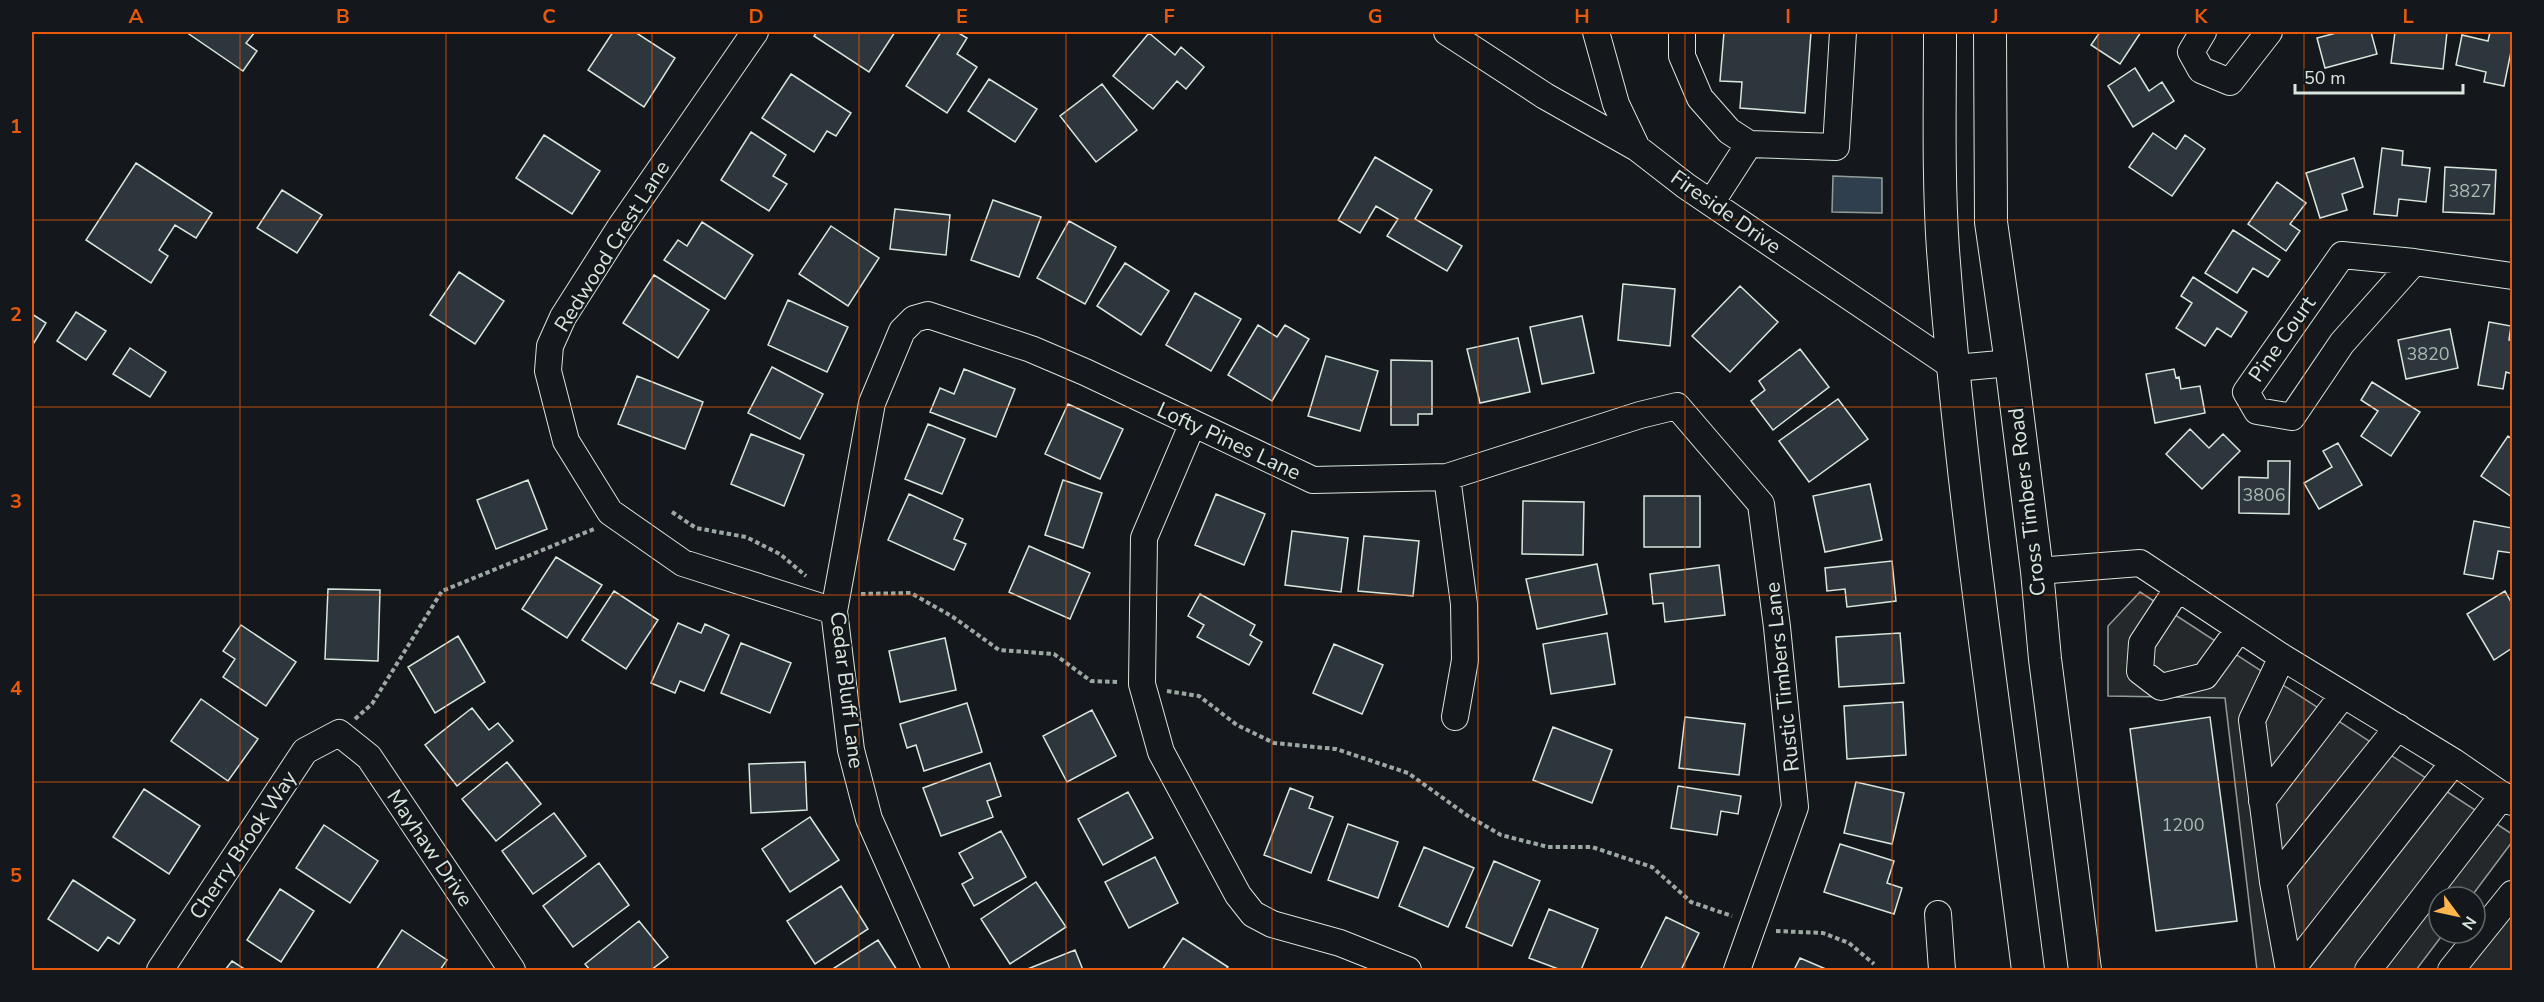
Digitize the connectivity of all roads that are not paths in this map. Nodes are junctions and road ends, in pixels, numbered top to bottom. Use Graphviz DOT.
graph roads {
  1 [pos="755,32"];
  2 [pos="1447,32"];
  3 [pos="1596,32"];
  4 [pos="1682,32"];
  5 [pos="1844,32"];
  6 [pos="1940,32"];
  7 [pos="1990,32"];
  8 [pos="2203,32"];
  9 [pos="2269,32"];
  10 [pos="1749,144"];
  11 [pos="1637,148"];
  12 [pos="1712,203"];
  13 [pos="2414,262"];
  14 [pos="2512,276"];
  15 [pos="902,330"];
  16 [pos="2011,363"];
  17 [pos="1955,368"];
  18 [pos="1677,406"];
  19 [pos="1192,425"];
  20 [pos="1448,477"];
  21 [pos="2037,571"];
  22 [pos="2178,588"];
  23 [pos="836,600"];
  24 [pos="2239,628"];
  25 [pos="2282,657"];
  26 [pos="2343,695"];
  27 [pos="1455,717"];
  28 [pos="2398,727"];
  29 [pos="339,733"];
  30 [pos="2454,762"];
  31 [pos="2508,799"];
  32 [pos="2262,801"];
  33 [pos="2273,882"];
  34 [pos="2512,894"];
  35 [pos="1938,914"];
  36 [pos="160,970"];
  37 [pos="512,970"];
  38 [pos="936,970"];
  39 [pos="1408,970"];
  40 [pos="1737,970"];
  41 [pos="1942,970"];
  42 [pos="2028,970"];
  43 [pos="2085,970"];
  44 [pos="2290,970"];
  45 [pos="2368,970"];
  46 [pos="2451,970"];
  1 -- 23 [label="street, Redwood Crest Lane"];
  2 -- 11 [label="street, Fireside Drive"];
  3 -- 11 [label="street"];
  4 -- 10 [label="street"];
  5 -- 10 [label="street"];
  6 -- 17 [label="main road"];
  7 -- 16 [label="main road, Cross Timbers Road"];
  8 -- 9 [label="street"];
  10 -- 12 [label="street"];
  11 -- 12 [label="street, Fireside Drive"];
  12 -- 17 [label="street, Fireside Drive"];
  13 -- 13 [label="street, Pine Court"];
  13 -- 14 [label="street, Pine Court"];
  15 -- 19 [label="street, Lofty Pines Lane"];
  15 -- 23 [label="street, Cedar Bluff Lane"];
  16 -- 17 [label="street"];
  16 -- 21 [label="main road, Cross Timbers Road"];
  17 -- 42 [label="main road"];
  18 -- 20 [label="street, Lofty Pines Lane"];
  18 -- 40 [label="street, Rustic Timbers Lane"];
  19 -- 20 [label="street, Lofty Pines Lane"];
  19 -- 39 [label="street"];
  20 -- 27 [label="street"];
  21 -- 22 [label="street"];
  21 -- 43 [label="main road, Cross Timbers Road"];
  22 -- 24 [label="street"];
  22 -- 24 [label="street"];
  23 -- 38 [label="street, Cedar Bluff Lane"];
  24 -- 25 [label="street"];
  25 -- 26 [label="street"];
  25 -- 32 [label="street"];
  26 -- 28 [label="street"];
  26 -- 32 [label="street"];
  28 -- 30 [label="street"];
  28 -- 33 [label="street"];
  29 -- 36 [label="street, Cherry Brook Way"];
  29 -- 37 [label="street, Mayhaw Drive"];
  30 -- 31 [label="street"];
  30 -- 44 [label="street"];
  31 -- 45 [label="street"];
  32 -- 33 [label="street"];
  33 -- 44 [label="street"];
  34 -- 46 [label="street"];
  35 -- 41 [label="street"];
}
